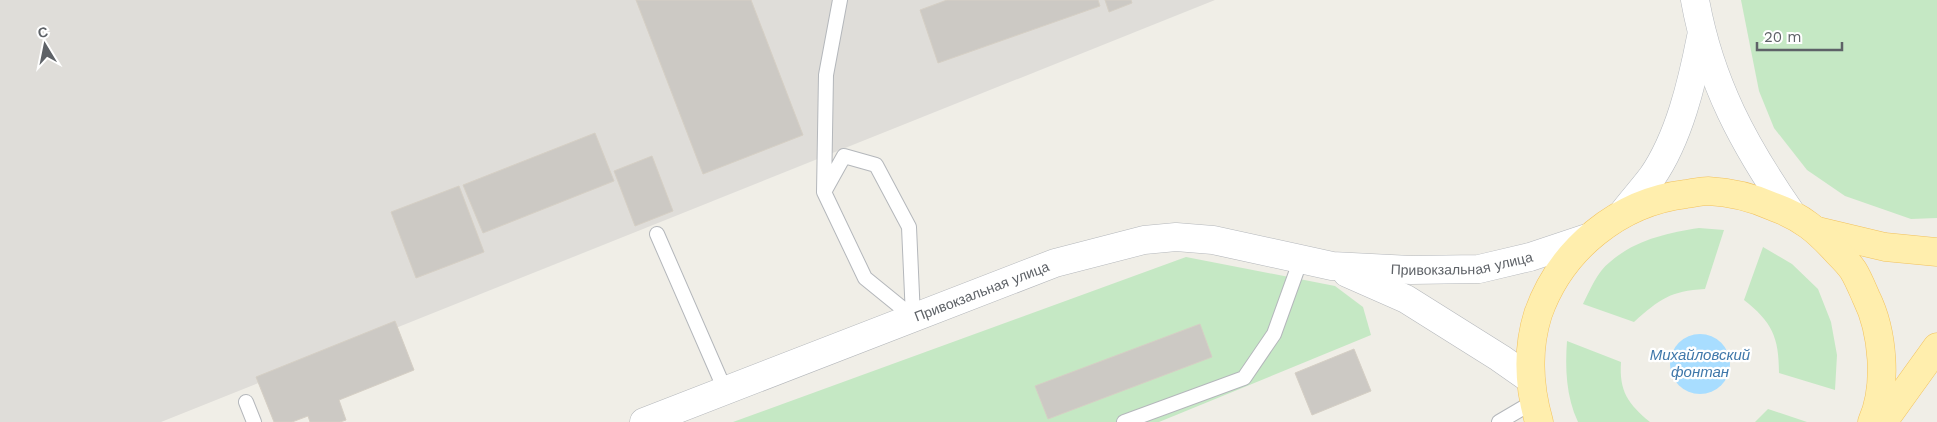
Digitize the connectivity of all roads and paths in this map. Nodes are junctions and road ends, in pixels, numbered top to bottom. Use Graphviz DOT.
graph roads {
  1 [pos="840,0"];
  2 [pos="1695,0"];
  3 [pos="1701,35"];
  4 [pos="824,192"];
  5 [pos="1623,212"];
  6 [pos="1791,213"];
  7 [pos="1818,231"];
  8 [pos="657,234"];
  9 [pos="1587,238"];
  10 [pos="1937,252"];
  11 [pos="1301,259"];
  12 [pos="1332,266"];
  13 [pos="913,317"];
  14 [pos="1937,347"];
  15 [pos="725,390"];
  16 [pos="1534,401"];
  17 [pos="246,402"];
  18 [pos="254,422"];
  19 [pos="644,422"];
  20 [pos="1124,422"];
  21 [pos="1499,422"];
  22 [pos="1872,422"];
  23 [pos="1882,422"];
  1 -- 4 [label="lane"];
  2 -- 3 [label="street"];
  3 -- 5 [label="street"];
  3 -- 6 [label="street"];
  4 -- 13 [label="lane"];
  4 -- 13 [label="lane"];
  5 -- 6 [label="main road"];
  5 -- 9 [label="main road"];
  6 -- 7 [label="main road"];
  7 -- 10 [label="main road"];
  7 -- 22 [label="main road"];
  8 -- 15 [label="lane"];
  9 -- 12 [label="street, Привокзальная улица"];
  9 -- 16 [label="main road"];
  11 -- 12 [label="street, Привокзальная улица"];
  11 -- 13 [label="street, Привокзальная улица"];
  11 -- 20 [label="lane"];
  12 -- 16 [label="street, Привокзальная улица"];
  13 -- 15 [label="street, Привокзальная улица"];
  14 -- 23 [label="main road"];
  15 -- 19 [label="street, Привокзальная улица"];
  16 -- 21 [label="lane"];
  17 -- 18 [label="lane"];
}
